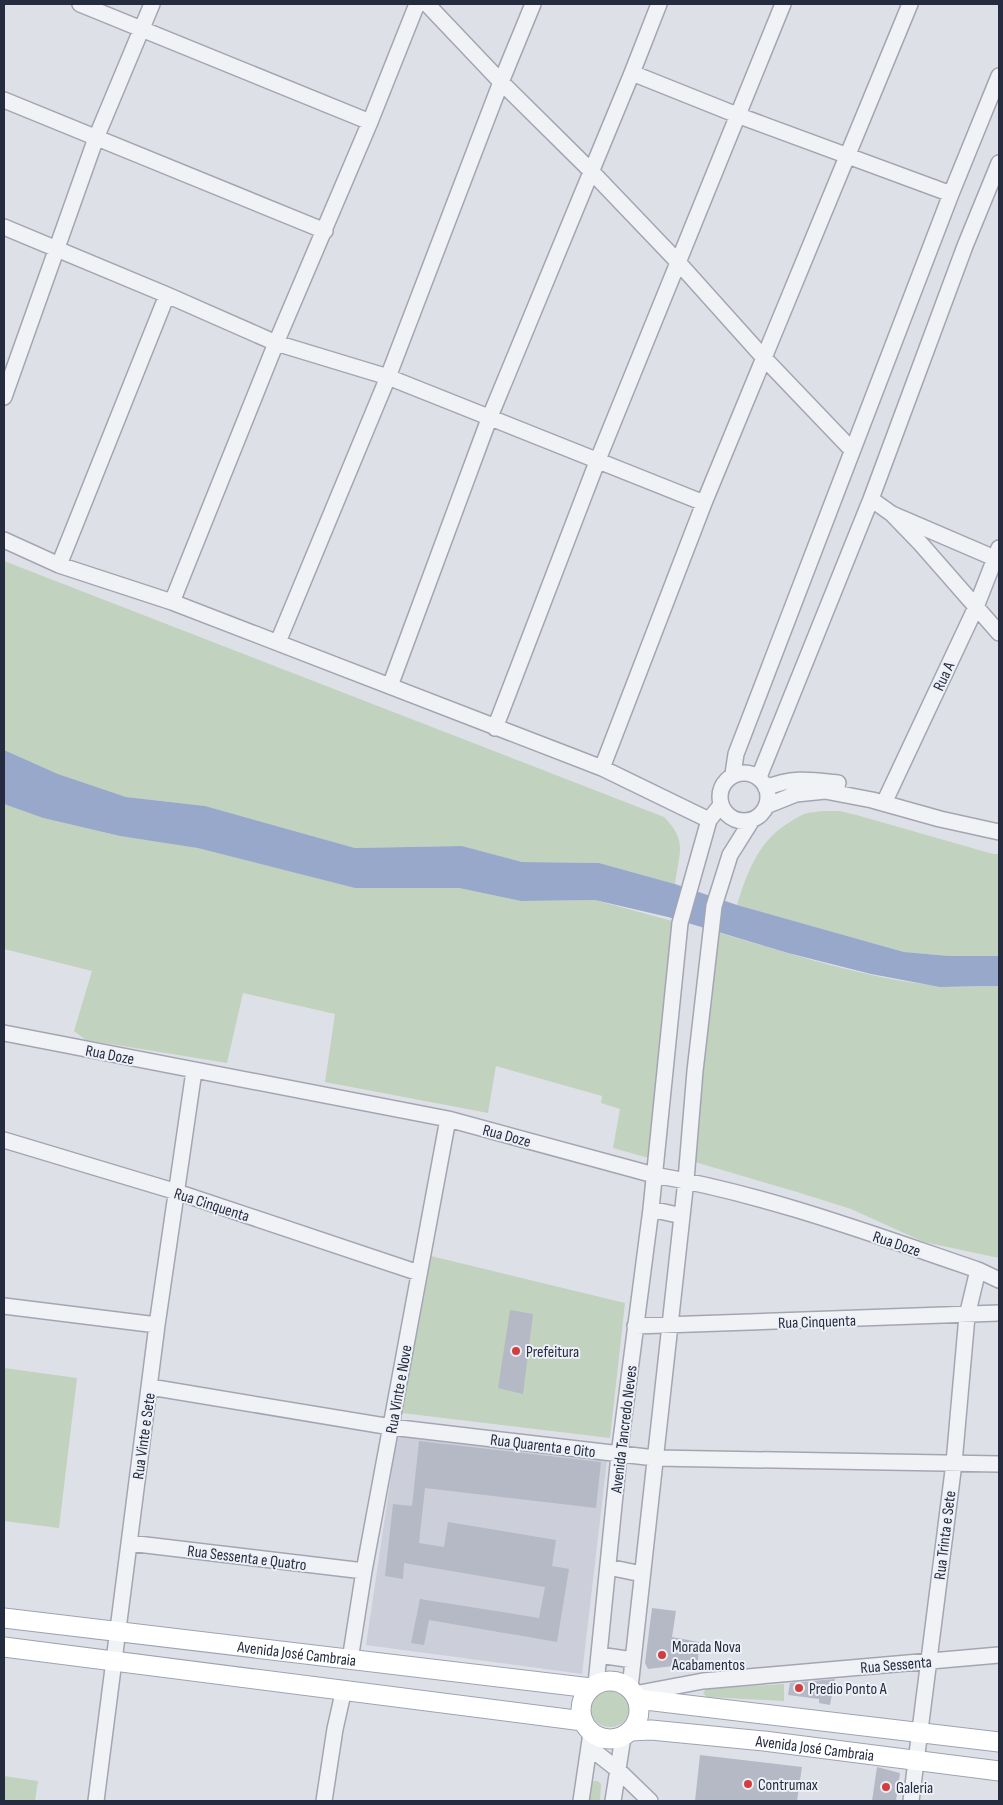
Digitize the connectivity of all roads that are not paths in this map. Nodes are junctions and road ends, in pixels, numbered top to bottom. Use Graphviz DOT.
graph roads {
  1 [pos="80,4"];
  2 [pos="152,4"];
  3 [pos="533,4"];
  4 [pos="659,4"];
  5 [pos="783,4"];
  6 [pos="910,4"];
  7 [pos="416,5"];
  8 [pos="142,29"];
  9 [pos="632,74"];
  10 [pos="999,76"];
  11 [pos="501,82"];
  12 [pos="4,100"];
  13 [pos="737,115"];
  14 [pos="370,122"];
  15 [pos="96,138"];
  16 [pos="847,156"];
  17 [pos="999,163"];
  18 [pos="591,171"];
  19 [pos="951,194"];
  20 [pos="4,227"];
  21 [pos="325,231"];
  22 [pos="57,249"];
  23 [pos="677,261"];
  24 [pos="167,295"];
  25 [pos="276,343"];
  26 [pos="764,358"];
  27 [pos="388,377"];
  28 [pos="4,396"];
  29 [pos="489,419"];
  30 [pos="852,450"];
  31 [pos="597,462"];
  32 [pos="871,499"];
  33 [pos="704,503"];
  34 [pos="892,514"];
  35 [pos="4,540"];
  36 [pos="998,555"];
  37 [pos="59,565"];
  38 [pos="172,602"];
  39 [pos="976,607"];
  40 [pos="999,633"];
  41 [pos="278,642"];
  42 [pos="390,686"];
  43 [pos="495,728"];
  44 [pos="602,768"];
  45 [pos="733,774"];
  46 [pos="762,782"];
  47 [pos="885,800"];
  48 [pos="721,805"];
  49 [pos="766,806"];
  50 [pos="709,820"];
  51 [pos="752,820"];
  52 [pos="999,832"];
  53 [pos="4,1033"];
  54 [pos="194,1070"];
  55 [pos="448,1119"];
  56 [pos="4,1140"];
  57 [pos="654,1175"];
  58 [pos="686,1180"];
  59 [pos="177,1192"];
  60 [pos="651,1209"];
  61 [pos="682,1216"];
  62 [pos="978,1270"];
  63 [pos="419,1272"];
  64 [pos="999,1280"];
  65 [pos="4,1306"];
  66 [pos="999,1313"];
  67 [pos="967,1316"];
  68 [pos="157,1324"];
  69 [pos="635,1326"];
  70 [pos="670,1326"];
  71 [pos="150,1387"];
  72 [pos="391,1427"];
  73 [pos="619,1455"];
  74 [pos="655,1458"];
  75 [pos="954,1463"];
  76 [pos="999,1464"];
  77 [pos="129,1543"];
  78 [pos="608,1567"];
  79 [pos="364,1571"];
  80 [pos="642,1574"];
  81 [pos="4,1618"];
  82 [pos="118,1631"];
  83 [pos="4,1646"];
  84 [pos="599,1655"];
  85 [pos="999,1655"];
  86 [pos="114,1660"];
  87 [pos="350,1660"];
  88 [pos="633,1660"];
  89 [pos="928,1661"];
  90 [pos="703,1681"];
  91 [pos="594,1686"];
  92 [pos="344,1690"];
  93 [pos="634,1694"];
  94 [pos="703,1706"];
  95 [pos="588,1733"];
  96 [pos="919,1733"];
  97 [pos="627,1734"];
  98 [pos="999,1742"];
  99 [pos="917,1760"];
  100 [pos="618,1770"];
  101 [pos="999,1771"];
  102 [pos="96,1801"];
  103 [pos="324,1801"];
  104 [pos="581,1801"];
  105 [pos="614,1801"];
  106 [pos="650,1801"];
  107 [pos="911,1801"];
  1 -- 8 [label="street"];
  2 -- 8 [label="street"];
  3 -- 11 [label="street"];
  4 -- 9 [label="street"];
  5 -- 13 [label="street"];
  6 -- 16 [label="street"];
  7 -- 11 [label="street"];
  7 -- 14 [label="street"];
  8 -- 14 [label="street"];
  8 -- 15 [label="street"];
  9 -- 13 [label="street"];
  9 -- 18 [label="street"];
  10 -- 19 [label="street"];
  11 -- 18 [label="street"];
  11 -- 27 [label="street"];
  12 -- 15 [label="street"];
  13 -- 16 [label="street"];
  13 -- 23 [label="street"];
  14 -- 21 [label="street"];
  15 -- 21 [label="street"];
  15 -- 22 [label="street"];
  16 -- 19 [label="street"];
  16 -- 26 [label="street"];
  17 -- 32 [label="street"];
  18 -- 23 [label="street"];
  18 -- 29 [label="street"];
  19 -- 30 [label="street"];
  20 -- 22 [label="street"];
  21 -- 25 [label="street"];
  22 -- 24 [label="street"];
  22 -- 28 [label="street"];
  23 -- 26 [label="street"];
  23 -- 31 [label="street"];
  24 -- 25 [label="street"];
  24 -- 37 [label="street"];
  25 -- 27 [label="street"];
  25 -- 38 [label="street"];
  26 -- 30 [label="street"];
  26 -- 33 [label="street"];
  27 -- 29 [label="street"];
  27 -- 41 [label="street"];
  29 -- 31 [label="street"];
  29 -- 42 [label="street"];
  30 -- 45 [label="street"];
  31 -- 33 [label="street"];
  31 -- 43 [label="street"];
  32 -- 34 [label="street"];
  32 -- 46 [label="street"];
  33 -- 44 [label="street"];
  34 -- 36 [label="street"];
  34 -- 39 [label="street"];
  35 -- 37 [label="street"];
  36 -- 39 [label="street, Rua A"];
  37 -- 38 [label="street"];
  38 -- 41 [label="street"];
  39 -- 40 [label="street"];
  39 -- 47 [label="street, Rua A"];
  41 -- 42 [label="street"];
  42 -- 43 [label="street"];
  43 -- 44 [label="street"];
  44 -- 50 [label="street"];
  45 -- 46 [label="street"];
  45 -- 48 [label="street"];
  46 -- 47 [label="street"];
  46 -- 49 [label="street"];
  47 -- 49 [label="street"];
  47 -- 52 [label="street"];
  48 -- 50 [label="street"];
  48 -- 51 [label="street"];
  49 -- 51 [label="street"];
  50 -- 57 [label="street, Avenida Tancredo Neves"];
  51 -- 58 [label="street"];
  53 -- 54 [label="street, Rua Doze"];
  54 -- 55 [label="street, Rua Doze"];
  54 -- 59 [label="street, Rua Vinte e Sete"];
  55 -- 57 [label="street, Rua Doze"];
  55 -- 63 [label="street, Rua Vinte e Nove"];
  56 -- 59 [label="street, Rua Cinquenta"];
  57 -- 58 [label="street, Rua Doze"];
  57 -- 60 [label="street, Avenida Tancredo Neves"];
  58 -- 61 [label="street"];
  58 -- 62 [label="street, Rua Doze"];
  59 -- 63 [label="street, Rua Cinquenta"];
  59 -- 68 [label="street, Rua Vinte e Sete"];
  60 -- 61 [label="street"];
  60 -- 69 [label="street, Avenida Tancredo Neves"];
  61 -- 70 [label="street"];
  62 -- 64 [label="street, Rua Doze"];
  62 -- 67 [label="street, Rua Trinta e Sete"];
  63 -- 72 [label="street, Rua Vinte e Nove"];
  65 -- 68 [label="street"];
  66 -- 67 [label="street, Rua Cinquenta"];
  67 -- 70 [label="street, Rua Cinquenta"];
  67 -- 75 [label="street, Rua Trinta e Sete"];
  68 -- 71 [label="street, Rua Vinte e Sete"];
  69 -- 70 [label="street, Rua Cinquenta"];
  69 -- 73 [label="street, Avenida Tancredo Neves"];
  70 -- 74 [label="street"];
  71 -- 72 [label="street, Rua Quarenta e Oito"];
  71 -- 77 [label="street, Rua Vinte e Sete"];
  72 -- 73 [label="street, Rua Quarenta e Oito"];
  72 -- 79 [label="street, Rua Vinte e Nove"];
  73 -- 74 [label="street, Rua Quarenta e Oito"];
  73 -- 78 [label="street, Avenida Tancredo Neves"];
  74 -- 75 [label="street, Rua Quarenta e Oito"];
  74 -- 80 [label="street"];
  75 -- 76 [label="street, Rua Quarenta e Oito"];
  75 -- 89 [label="street, Rua Trinta e Sete"];
  77 -- 79 [label="street, Rua Sessenta e Quatro"];
  77 -- 82 [label="street, Rua Vinte e Sete"];
  78 -- 80 [label="street"];
  78 -- 84 [label="street, Avenida Tancredo Neves"];
  79 -- 87 [label="street, Rua Vinte e Nove"];
  80 -- 88 [label="street"];
  81 -- 82 [label="main road, Avenida José Cambraia"];
  82 -- 86 [label="street, Rua Vinte e Sete"];
  82 -- 87 [label="main road, Avenida José Cambraia"];
  83 -- 86 [label="main road, Avenida José Cambraia"];
  84 -- 88 [label="street"];
  84 -- 91 [label="street, Avenida Tancredo Neves"];
  85 -- 89 [label="street, Rua Sessenta"];
  86 -- 92 [label="main road, Avenida José Cambraia"];
  86 -- 102 [label="street, Rua Vinte e Sete"];
  87 -- 91 [label="main road, Avenida José Cambraia"];
  88 -- 93 [label="street"];
  89 -- 90 [label="street, Rua Sessenta"];
  89 -- 96 [label="street, Rua Trinta e Sete"];
  90 -- 93 [label="street, Rua Sessenta"];
  90 -- 94 [label="street"];
  91 -- 93 [label="main road"];
  91 -- 95 [label="main road"];
  92 -- 95 [label="main road, Avenida José Cambraia"];
  92 -- 103 [label="street"];
  93 -- 94 [label="main road, Avenida José Cambraia"];
  93 -- 97 [label="main road"];
  94 -- 96 [label="main road, Avenida José Cambraia"];
  95 -- 97 [label="main road"];
  95 -- 100 [label="street"];
  95 -- 104 [label="street"];
  96 -- 98 [label="main road, Avenida José Cambraia"];
  96 -- 99 [label="street, Rua Trinta e Sete"];
  97 -- 99 [label="main road, Avenida José Cambraia"];
  97 -- 100 [label="street"];
  99 -- 101 [label="main road, Avenida José Cambraia"];
  99 -- 107 [label="street, Rua Trinta e Sete"];
  100 -- 105 [label="street"];
  100 -- 106 [label="street"];
}
